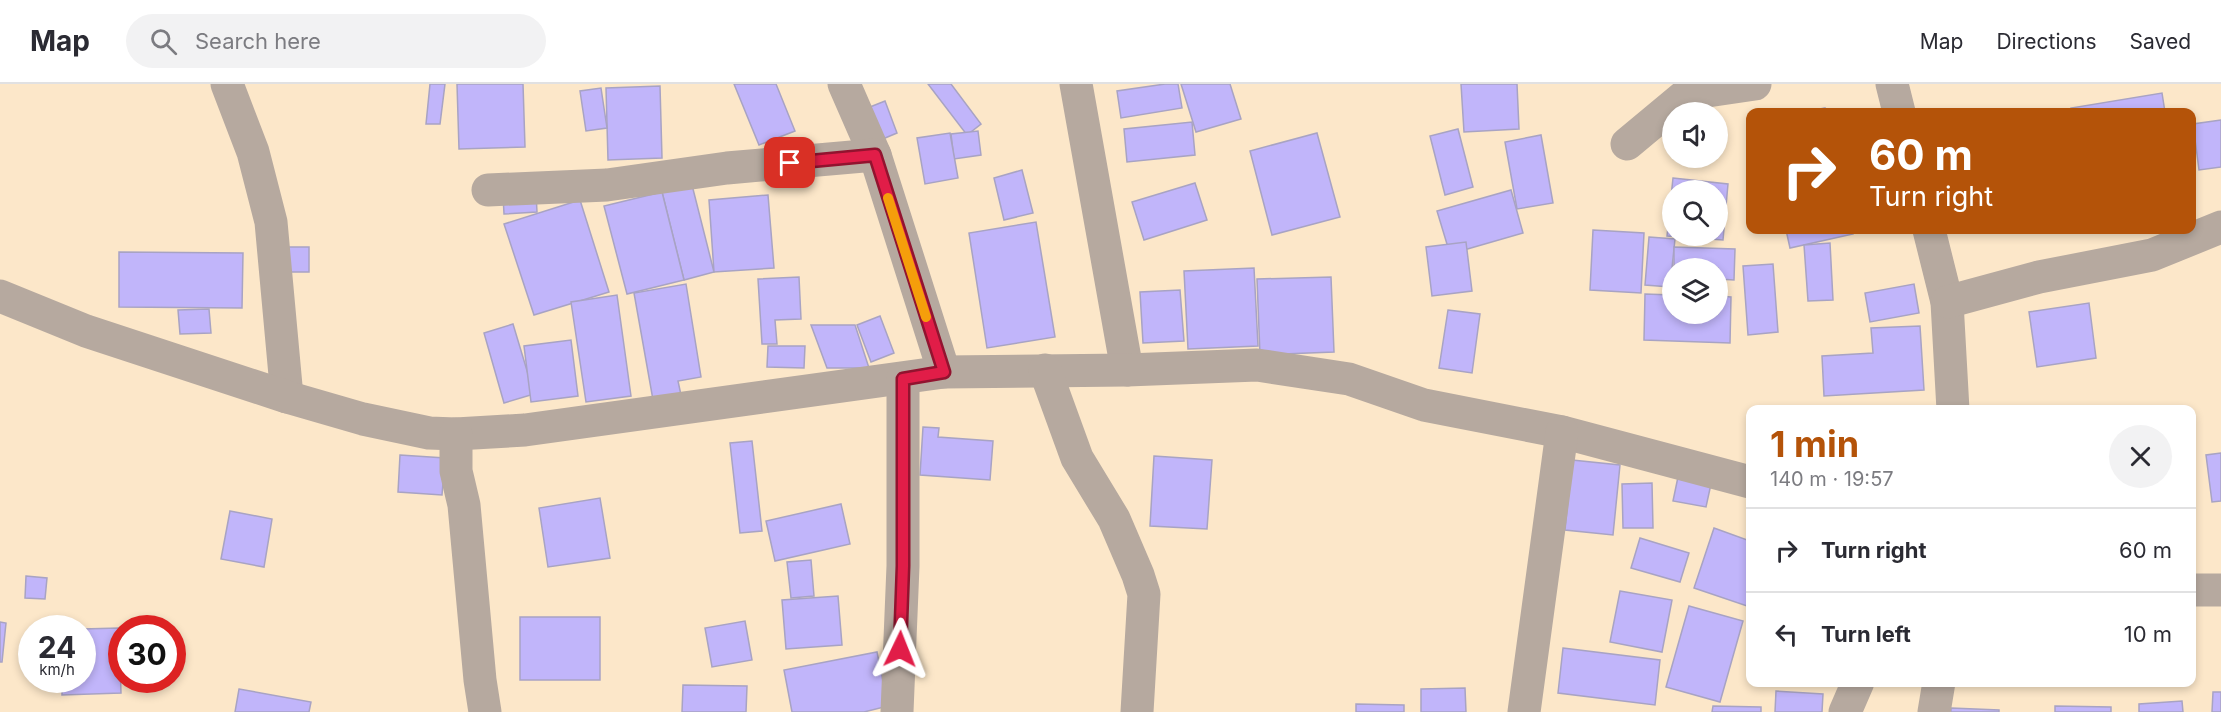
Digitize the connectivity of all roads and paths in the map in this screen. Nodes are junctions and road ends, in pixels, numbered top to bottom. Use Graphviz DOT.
graph roads {
  1 [pos="227,84"];
  2 [pos="844,84"];
  3 [pos="1076,84"];
  4 [pos="1755,84"];
  5 [pos="1892,84"];
  6 [pos="1898,108"];
  7 [pos="1627,144"];
  8 [pos="875,155"];
  9 [pos="488,190"];
  10 [pos="2221,227"];
  11 [pos="1930,234"];
  12 [pos="0,296"];
  13 [pos="1947,302"];
  14 [pos="1045,370"];
  15 [pos="1127,370"];
  16 [pos="944,372"];
  17 [pos="903,379"];
  18 [pos="287,397"];
  19 [pos="1953,405"];
  20 [pos="1563,432"];
  21 [pos="456,434"];
  22 [pos="1746,481"];
  23 [pos="2196,590"];
  24 [pos="2221,590"];
  25 [pos="1856,687"];
  26 [pos="1938,687"];
  27 [pos="485,712"];
  28 [pos="897,712"];
  29 [pos="1137,712"];
  30 [pos="1524,712"];
  31 [pos="1845,712"];
  32 [pos="1934,712"];
  1 -- 18 [label="street"];
  2 -- 8 [label="street"];
  3 -- 15 [label="street"];
  4 -- 7 [label="street"];
  5 -- 6 [label="street"];
  8 -- 9 [label="street"];
  8 -- 16 [label="street"];
  10 -- 13 [label="street"];
  11 -- 13 [label="street"];
  12 -- 18 [label="street"];
  13 -- 19 [label="street"];
  14 -- 15 [label="street"];
  14 -- 16 [label="street"];
  14 -- 29 [label="street"];
  15 -- 20 [label="street"];
  16 -- 17 [label="street"];
  17 -- 21 [label="street"];
  17 -- 28 [label="street"];
  18 -- 21 [label="street"];
  20 -- 22 [label="street"];
  20 -- 30 [label="street"];
  21 -- 27 [label="street"];
  23 -- 24 [label="street"];
  25 -- 31 [label="street"];
  26 -- 32 [label="street"];
}
